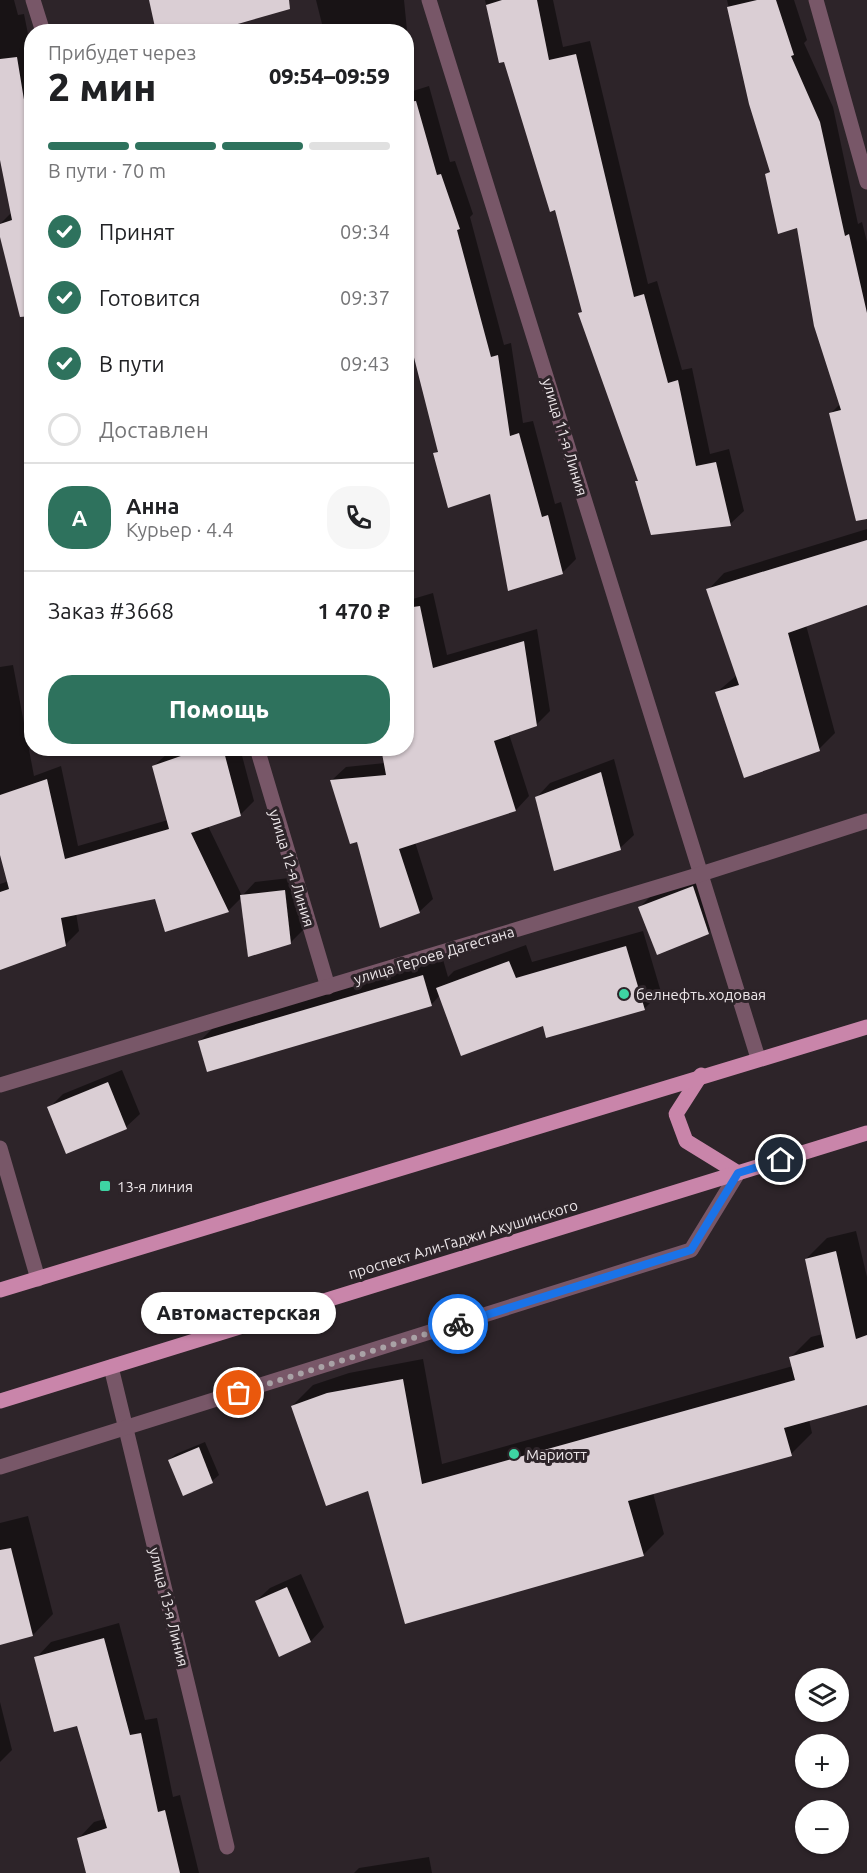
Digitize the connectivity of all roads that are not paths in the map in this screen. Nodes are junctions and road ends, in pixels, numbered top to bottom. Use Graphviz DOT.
graph roads {
  1 [pos="33,0"];
  2 [pos="429,0"];
  3 [pos="816,0"];
  4 [pos="40,24"];
  5 [pos="867,182"];
  6 [pos="259,756"];
  7 [pos="867,821"];
  8 [pos="701,874"];
  9 [pos="328,987"];
  10 [pos="867,1027"];
  11 [pos="758,1058"];
  12 [pos="701,1075"];
  13 [pos="0,1085"];
  14 [pos="867,1133"];
  15 [pos="0,1148"];
  16 [pos="738,1173"];
  17 [pos="38,1279"];
  18 [pos="0,1290"];
  19 [pos="111,1367"];
  20 [pos="0,1401"];
  21 [pos="126,1429"];
  22 [pos="0,1467"];
  23 [pos="227,1847"];
  1 -- 4 [label="street"];
  2 -- 8 [label="street, улица 11-я Линия"];
  3 -- 5 [label="street"];
  6 -- 9 [label="street, улица 12-я Линия"];
  7 -- 8 [label="street, улица Героев Дагестана"];
  8 -- 9 [label="street, улица Героев Дагестана"];
  8 -- 11 [label="street, улица 11-я Линия"];
  9 -- 13 [label="street, улица Героев Дагестана"];
  10 -- 11 [label="main road"];
  11 -- 12 [label="main road"];
  12 -- 16 [label="main road"];
  12 -- 17 [label="main road"];
  14 -- 16 [label="main road, проспект Али-Гаджи Акушинского"];
  15 -- 17 [label="street"];
  16 -- 19 [label="main road, проспект Али-Гаджи Акушинского"];
  16 -- 21 [label="street"];
  17 -- 18 [label="main road"];
  19 -- 20 [label="main road, проспект Али-Гаджи Акушинского"];
  19 -- 21 [label="street, улица 13-я Линия"];
  21 -- 22 [label="street"];
  21 -- 23 [label="street, улица 13-я Линия"];
}
